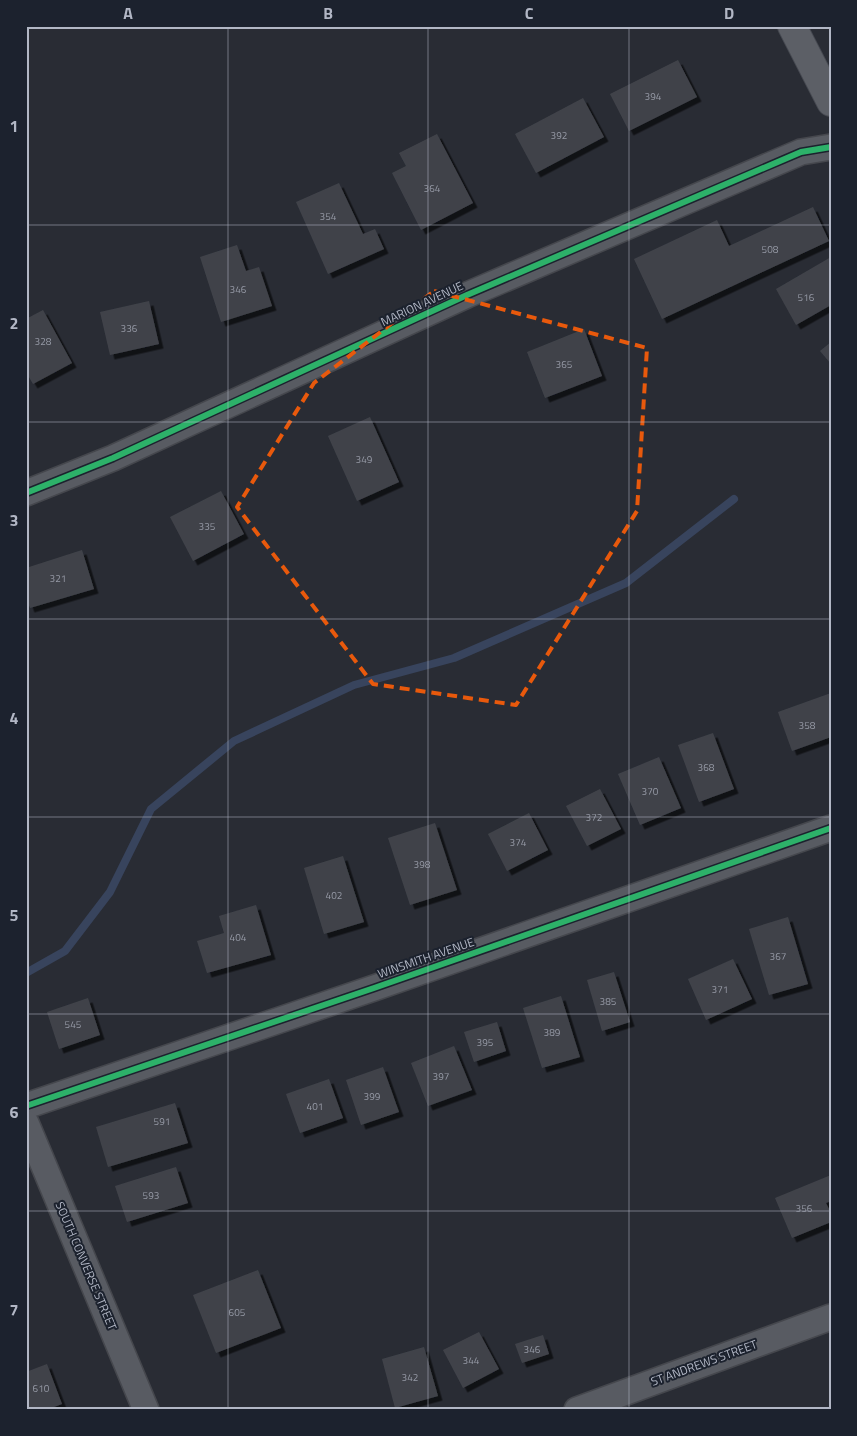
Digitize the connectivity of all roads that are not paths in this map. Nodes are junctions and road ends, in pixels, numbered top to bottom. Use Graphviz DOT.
graph roads {
  1 [pos="792,26"];
  2 [pos="831,102"];
  3 [pos="831,147"];
  4 [pos="26,493"];
  5 [pos="831,828"];
  6 [pos="26,1106"];
  7 [pos="26,1123"];
  8 [pos="831,1317"];
  9 [pos="146,1410"];
  10 [pos="577,1410"];
  1 -- 2 [label="main road"];
  3 -- 4 [label="street, MARION AVENUE"];
  5 -- 6 [label="street, WINSMITH AVENUE"];
  7 -- 9 [label="street, SOUTH CONVERSE STREET"];
  8 -- 10 [label="street, ST ANDREWS STREET"];
}
